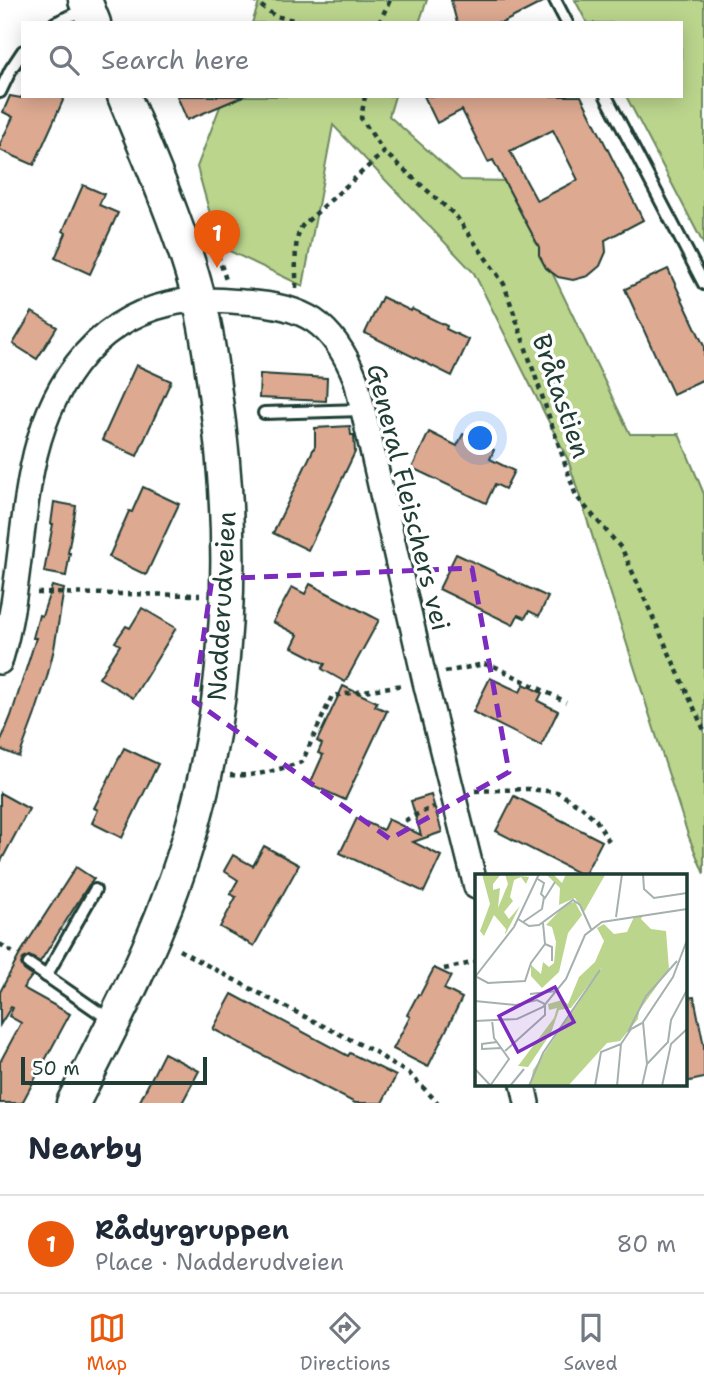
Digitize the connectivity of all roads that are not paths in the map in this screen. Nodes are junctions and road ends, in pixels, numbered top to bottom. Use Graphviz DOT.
graph roads {
  1 [pos="555,0"];
  2 [pos="89,10"];
  3 [pos="60,21"];
  4 [pos="566,21"];
  5 [pos="21,54"];
  6 [pos="0,92"];
  7 [pos="125,98"];
  8 [pos="607,98"];
  9 [pos="704,284"];
  10 [pos="200,301"];
  11 [pos="362,410"];
  12 [pos="264,412"];
  13 [pos="0,662"];
  14 [pos="475,879"];
  15 [pos="95,890"];
  16 [pos="29,964"];
  17 [pos="46,976"];
  18 [pos="114,1022"];
  19 [pos="73,1103"];
  1 -- 4 [label="lane"];
  2 -- 3 [label="lane"];
  5 -- 6 [label="lane"];
  7 -- 10 [label="main road, Nadderudveien"];
  8 -- 9 [label="lane"];
  10 -- 11 [label="street, General Fleischers vei"];
  10 -- 13 [label="street, General Fleischers vei"];
  10 -- 18 [label="main road, Nadderudveien"];
  11 -- 12 [label="lane"];
  11 -- 14 [label="street, General Fleischers vei"];
  15 -- 17 [label="lane"];
  16 -- 17 [label="lane"];
  17 -- 18 [label="lane"];
  18 -- 19 [label="main road, Nadderudveien"];
}
